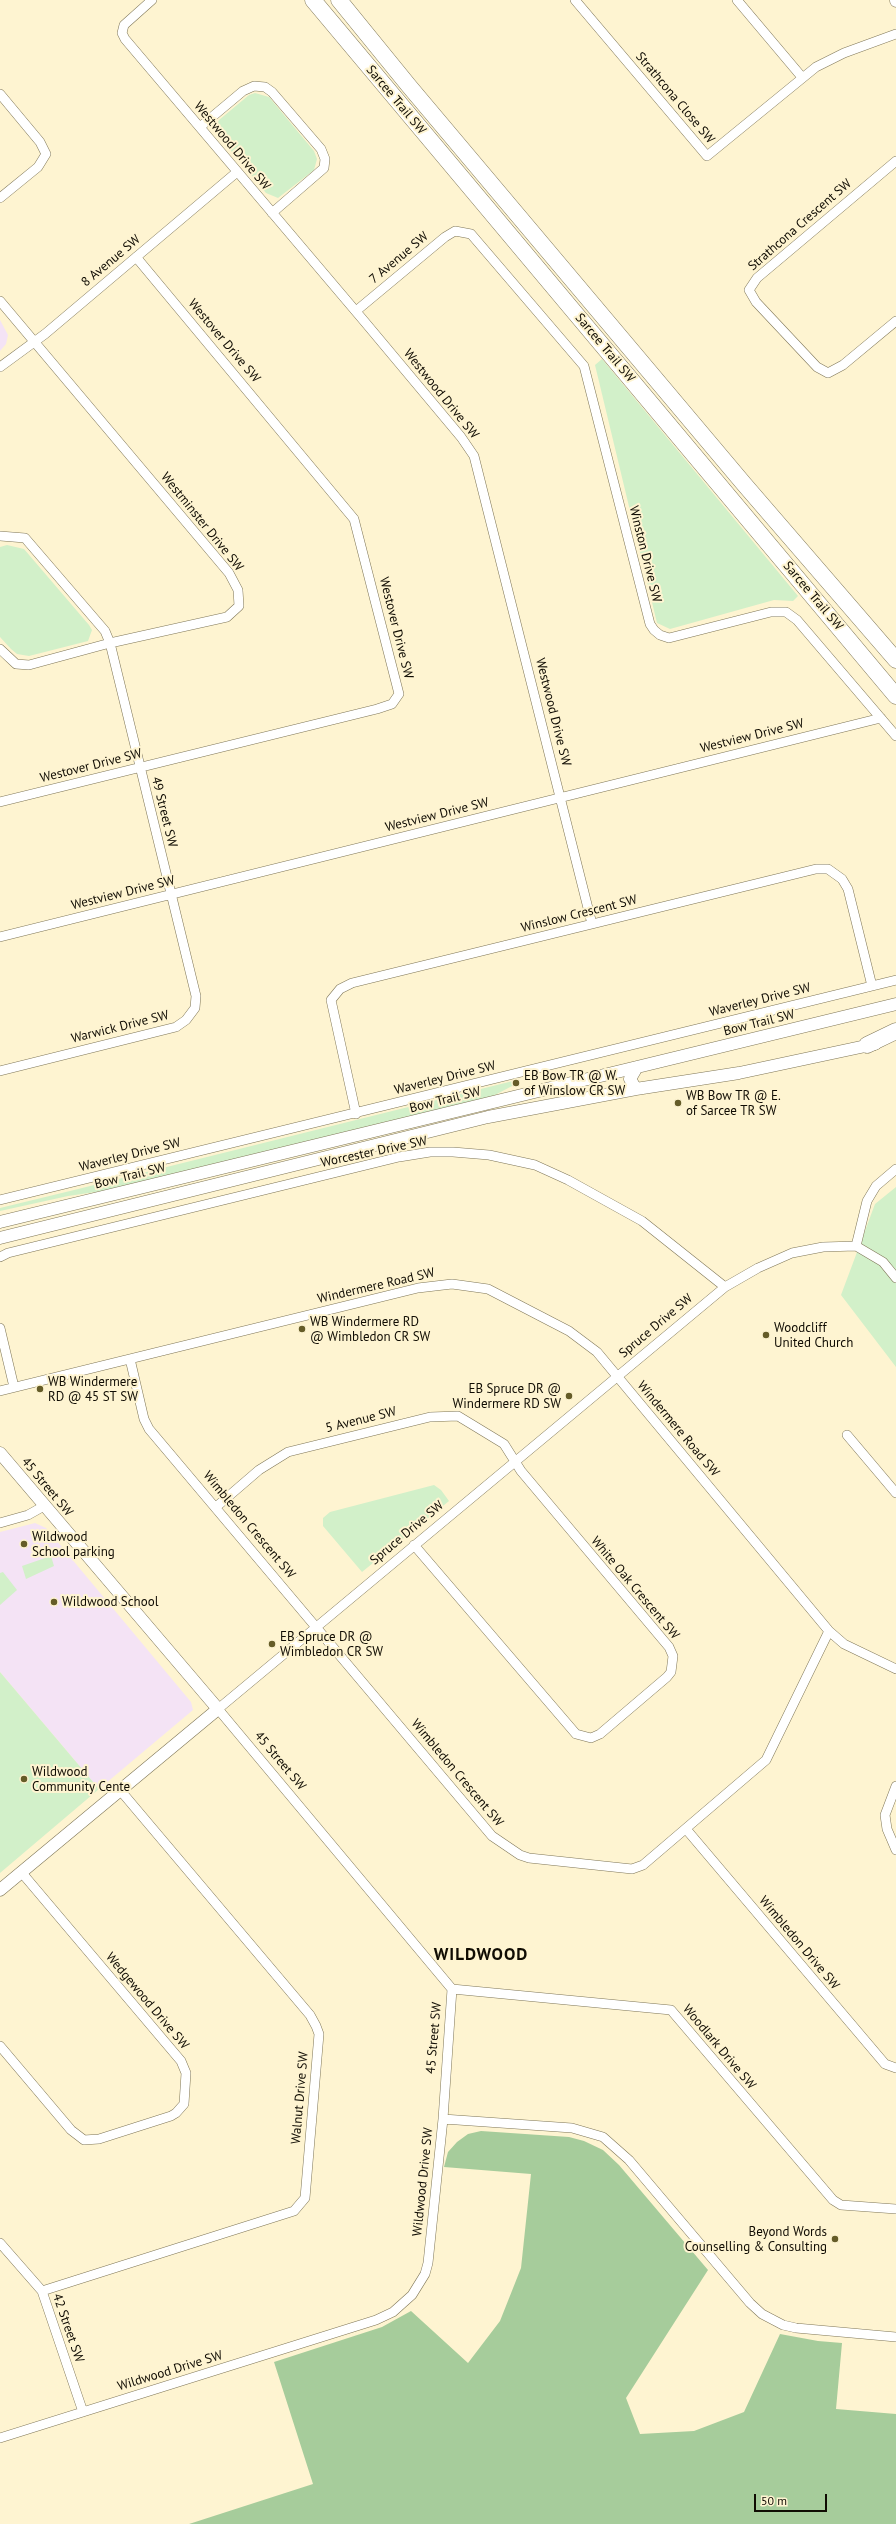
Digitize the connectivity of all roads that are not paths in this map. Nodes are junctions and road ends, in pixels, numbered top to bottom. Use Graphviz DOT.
graph roads {
  1 [pos="152,0"];
  2 [pos="313,0"];
  3 [pos="339,0"];
  4 [pos="575,0"];
  5 [pos="737,0"];
  6 [pos="896,34"];
  7 [pos="801,76"];
  8 [pos="0,94"];
  9 [pos="200,127"];
  10 [pos="896,161"];
  11 [pos="236,172"];
  12 [pos="0,198"];
  13 [pos="272,213"];
  14 [pos="462,231"];
  15 [pos="136,257"];
  16 [pos="0,301"];
  17 [pos="356,311"];
  18 [pos="896,320"];
  19 [pos="34,342"];
  20 [pos="0,367"];
  21 [pos="0,536"];
  22 [pos="110,643"];
  23 [pos="0,649"];
  24 [pos="896,660"];
  25 [pos="896,696"];
  26 [pos="881,718"];
  27 [pos="896,736"];
  28 [pos="140,767"];
  29 [pos="561,798"];
  30 [pos="0,802"];
  31 [pos="172,894"];
  32 [pos="592,924"];
  33 [pos="0,937"];
  34 [pos="896,980"];
  35 [pos="872,986"];
  36 [pos="896,1004"];
  37 [pos="896,1031"];
  38 [pos="896,1039"];
  39 [pos="867,1045"];
  40 [pos="637,1067"];
  41 [pos="0,1071"];
  42 [pos="636,1089"];
  43 [pos="356,1114"];
  44 [pos="896,1169"];
  45 [pos="0,1200"];
  46 [pos="0,1222"];
  47 [pos="0,1238"];
  48 [pos="856,1246"];
  49 [pos="0,1257"];
  50 [pos="896,1278"];
  51 [pos="725,1287"];
  52 [pos="0,1328"];
  53 [pos="130,1359"];
  54 [pos="618,1377"];
  55 [pos="14,1387"];
  56 [pos="0,1391"];
  57 [pos="847,1435"];
  58 [pos="0,1453"];
  59 [pos="515,1462"];
  60 [pos="896,1493"];
  61 [pos="44,1506"];
  62 [pos="216,1507"];
  63 [pos="0,1523"];
  64 [pos="414,1545"];
  65 [pos="318,1626"];
  66 [pos="829,1631"];
  67 [pos="896,1669"];
  68 [pos="218,1709"];
  69 [pos="896,1786"];
  70 [pos="120,1790"];
  71 [pos="686,1829"];
  72 [pos="896,1850"];
  73 [pos="22,1873"];
  74 [pos="0,1890"];
  75 [pos="452,1989"];
  76 [pos="0,2046"];
  77 [pos="896,2068"];
  78 [pos="443,2119"];
  79 [pos="896,2209"];
  80 [pos="0,2243"];
  81 [pos="42,2291"];
  82 [pos="896,2338"];
  83 [pos="83,2412"];
  84 [pos="0,2438"];
  1 -- 9 [label="street, Westwood Drive SW"];
  2 -- 25 [label="highway, Sarcee Trail SW"];
  3 -- 24 [label="highway, Sarcee Trail SW"];
  4 -- 7 [label="street, Strathcona Close SW"];
  5 -- 7 [label="street"];
  6 -- 7 [label="street, Strathcona Close SW"];
  8 -- 12 [label="street"];
  9 -- 11 [label="street, Westwood Drive SW"];
  9 -- 13 [label="street"];
  10 -- 18 [label="street, Strathcona Crescent SW"];
  11 -- 13 [label="street, Westwood Drive SW"];
  11 -- 15 [label="street, 8 Avenue SW"];
  13 -- 17 [label="street, Westwood Drive SW"];
  14 -- 17 [label="street, 7 Avenue SW"];
  14 -- 26 [label="street, Winston Drive SW"];
  15 -- 19 [label="street, 8 Avenue SW"];
  15 -- 28 [label="street, Westover Drive SW"];
  16 -- 19 [label="street, Westminster Drive SW"];
  17 -- 29 [label="street, Westwood Drive SW"];
  19 -- 20 [label="street, 8 Avenue SW"];
  19 -- 22 [label="street, Westminster Drive SW"];
  21 -- 22 [label="street, 49 Street SW"];
  22 -- 23 [label="street, Westminster Drive SW"];
  22 -- 28 [label="street, 49 Street SW"];
  26 -- 27 [label="street, Winston Drive SW"];
  26 -- 29 [label="street, Westview Drive SW"];
  28 -- 30 [label="street, Westover Drive SW"];
  28 -- 31 [label="street, 49 Street SW"];
  29 -- 31 [label="street, Westview Drive SW"];
  29 -- 32 [label="street, Westwood Drive SW"];
  31 -- 33 [label="street, Westview Drive SW"];
  31 -- 41 [label="street, Warwick Drive SW"];
  32 -- 35 [label="street, Winslow Crescent SW"];
  32 -- 43 [label="street, Winslow Crescent SW"];
  34 -- 35 [label="street, Waverley Drive SW"];
  35 -- 43 [label="street, Waverley Drive SW"];
  36 -- 40 [label="main road, Bow Trail SW"];
  37 -- 39 [label="highway"];
  38 -- 39 [label="main road, Bow Trail SW"];
  39 -- 42 [label="main road, Bow Trail SW"];
  40 -- 42 [label="main road"];
  40 -- 46 [label="main road, Bow Trail SW"];
  42 -- 47 [label="main road, Bow Trail SW"];
  43 -- 45 [label="street, Waverley Drive SW"];
  44 -- 48 [label="street"];
  48 -- 50 [label="street"];
  48 -- 51 [label="street, Spruce Drive SW"];
  49 -- 51 [label="street, Worcester Drive SW"];
  51 -- 54 [label="street, Spruce Drive SW"];
  52 -- 55 [label="street"];
  53 -- 54 [label="street, Windermere Road SW"];
  53 -- 55 [label="street, Windermere Road SW"];
  53 -- 62 [label="street, Wimbledon Crescent SW"];
  54 -- 59 [label="street, Spruce Drive SW"];
  54 -- 66 [label="street, Windermere Road SW"];
  55 -- 56 [label="street, Windermere Road SW"];
  57 -- 60 [label="street"];
  58 -- 61 [label="main road, 45 Street SW"];
  59 -- 62 [label="street, 5 Avenue SW"];
  59 -- 64 [label="street, Spruce Drive SW"];
  59 -- 64 [label="street, White Oak Crescent SW"];
  61 -- 63 [label="street"];
  61 -- 68 [label="main road, 45 Street SW"];
  62 -- 65 [label="street, Wimbledon Crescent SW"];
  64 -- 65 [label="street, Spruce Drive SW"];
  65 -- 68 [label="street, Spruce Drive SW"];
  65 -- 71 [label="street, Wimbledon Crescent SW"];
  66 -- 67 [label="street, Windermere Road SW"];
  66 -- 71 [label="street, Wimbledon Crescent SW"];
  68 -- 70 [label="main road, Spruce Drive SW"];
  68 -- 75 [label="street, 45 Street SW"];
  69 -- 72 [label="street"];
  70 -- 73 [label="main road, Spruce Drive SW"];
  70 -- 81 [label="street, Walnut Drive SW"];
  71 -- 77 [label="street, Wimbledon Drive SW"];
  73 -- 74 [label="main road, Spruce Drive SW"];
  73 -- 76 [label="street, Wedgewood Drive SW"];
  75 -- 78 [label="street, 45 Street SW"];
  75 -- 79 [label="street, Woodlark Drive SW"];
  78 -- 82 [label="street, Wildwood Drive SW"];
  78 -- 83 [label="street, Wildwood Drive SW"];
  80 -- 81 [label="street, 42 Street SW"];
  81 -- 83 [label="street, 42 Street SW"];
  83 -- 84 [label="street, Wildwood Drive SW"];
}
